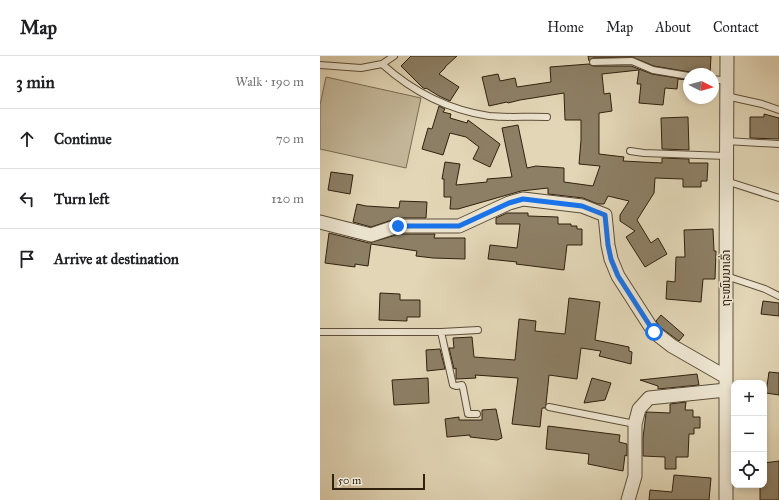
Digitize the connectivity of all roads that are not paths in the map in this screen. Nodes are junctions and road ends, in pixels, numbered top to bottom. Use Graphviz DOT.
graph roads {
  1 [pos="394,56"];
  2 [pos="727,56"];
  3 [pos="593,62"];
  4 [pos="382,64"];
  5 [pos="320,65"];
  6 [pos="683,75"];
  7 [pos="719,80"];
  8 [pos="727,81"];
  9 [pos="726,96"];
  10 [pos="779,110"];
  11 [pos="547,117"];
  12 [pos="726,141"];
  13 [pos="779,144"];
  14 [pos="630,151"];
  15 [pos="726,156"];
  16 [pos="726,181"];
  17 [pos="779,198"];
  18 [pos="320,222"];
  19 [pos="726,276"];
  20 [pos="779,296"];
  21 [pos="478,330"];
  22 [pos="320,332"];
  23 [pos="441,332"];
  24 [pos="726,383"];
  25 [pos="549,407"];
  26 [pos="477,414"];
  27 [pos="635,424"];
  28 [pos="628,500"];
  29 [pos="726,500"];
  1 -- 4 [label="lane"];
  2 -- 8 [label="street, ຖະໜົນນາເລົ່າ"];
  3 -- 6 [label="lane"];
  4 -- 5 [label="lane"];
  4 -- 11 [label="lane"];
  7 -- 8 [label="lane"];
  8 -- 9 [label="street, ຖະໜົນນາເລົ່າ"];
  9 -- 10 [label="lane"];
  9 -- 12 [label="street, ຖະໜົນນາເລົ່າ"];
  12 -- 13 [label="lane"];
  12 -- 15 [label="street, ຖະໜົນນາເລົ່າ"];
  14 -- 15 [label="lane"];
  15 -- 16 [label="street, ຖະໜົນນາເລົ່າ"];
  16 -- 17 [label="lane"];
  16 -- 19 [label="street, ຖະໜົນນາເລົ່າ"];
  18 -- 24 [label="street"];
  19 -- 20 [label="lane"];
  19 -- 24 [label="street, ຖະໜົນນາເລົ່າ"];
  21 -- 23 [label="lane"];
  22 -- 23 [label="lane"];
  23 -- 26 [label="lane"];
  24 -- 27 [label="street"];
  24 -- 29 [label="street, ຖະໜົນນາເລົ່າ"];
  25 -- 27 [label="lane"];
  27 -- 28 [label="street"];
}
